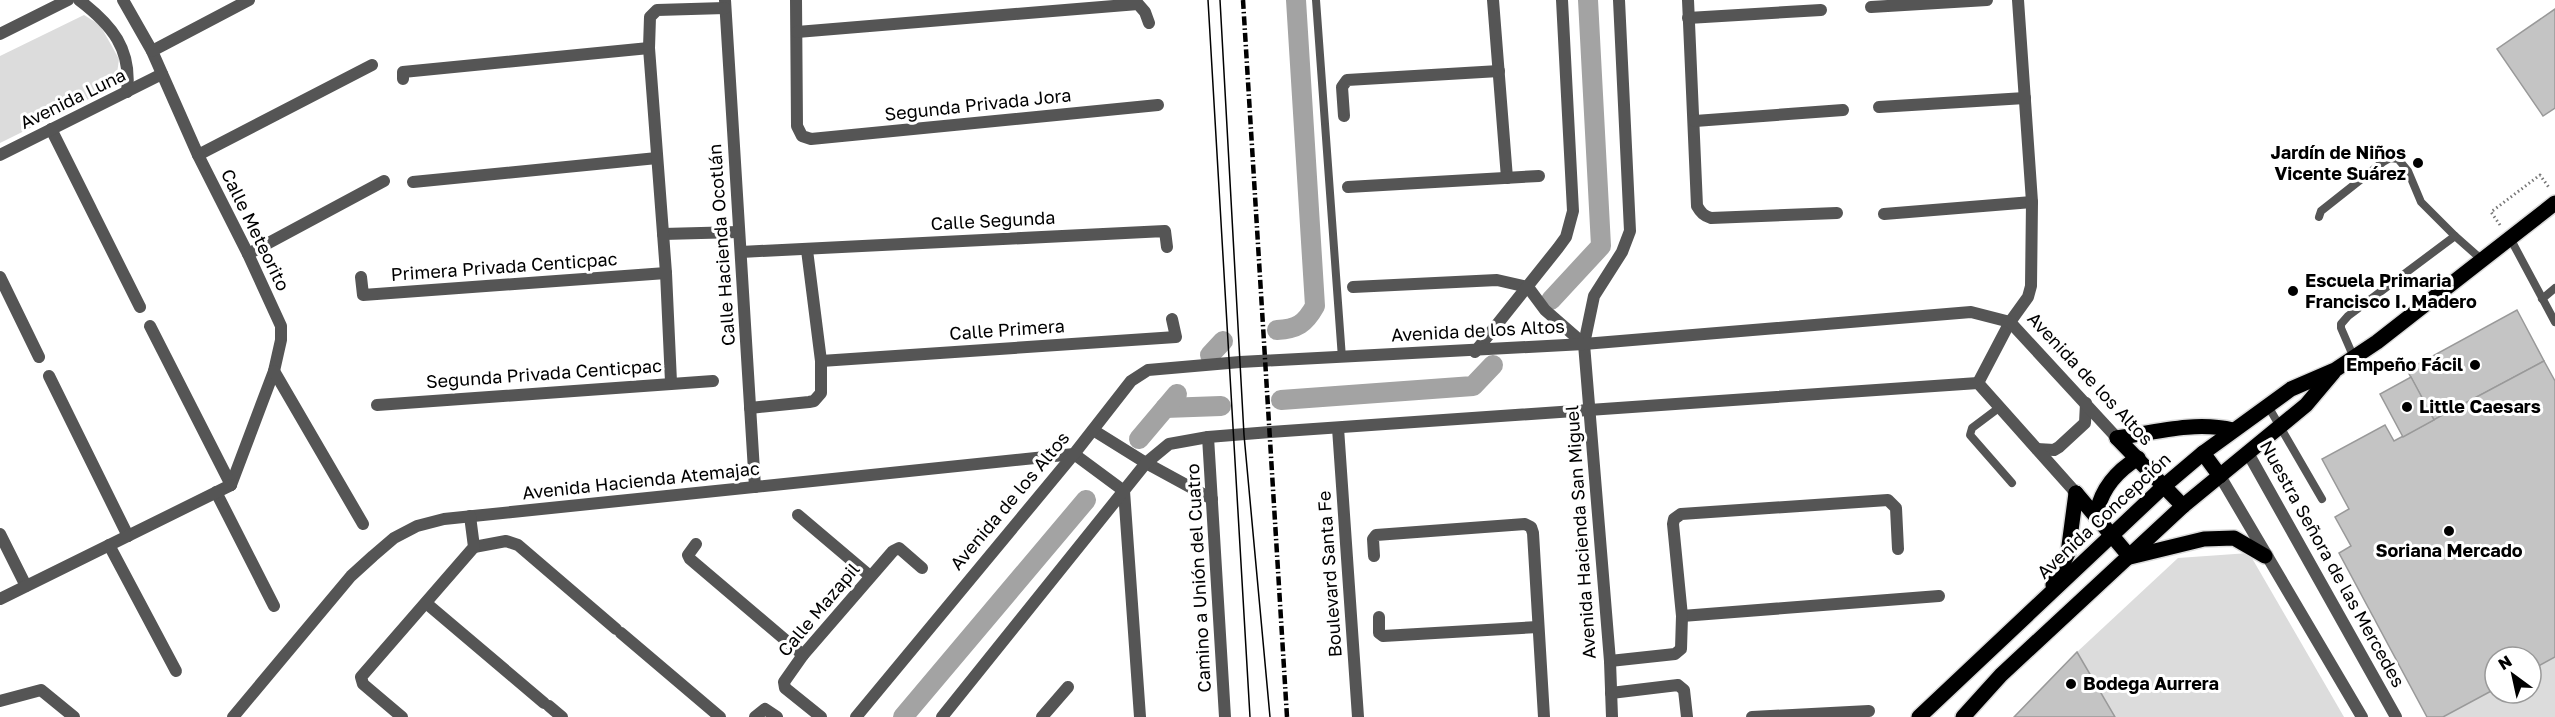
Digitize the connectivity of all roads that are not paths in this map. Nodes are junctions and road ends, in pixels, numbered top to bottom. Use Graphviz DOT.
graph roads {
  1 [pos="68,0"];
  2 [pos="79,0"];
  3 [pos="123,0"];
  4 [pos="249,0"];
  5 [pos="796,0"];
  6 [pos="1316,0"];
  7 [pos="1493,0"];
  8 [pos="1562,0"];
  9 [pos="1619,0"];
  10 [pos="1688,0"];
  11 [pos="1988,0"];
  12 [pos="2018,0"];
  13 [pos="725,4"];
  14 [pos="1872,7"];
  15 [pos="1821,10"];
  16 [pos="1688,18"];
  17 [pos="1149,23"];
  18 [pos="1,30"];
  19 [pos="796,32"];
  20 [pos="649,48"];
  21 [pos="152,51"];
  22 [pos="372,65"];
  23 [pos="1499,71"];
  24 [pos="162,74"];
  25 [pos="403,79"];
  26 [pos="127,92"];
  27 [pos="2025,98"];
  28 [pos="1158,105"];
  29 [pos="1879,107"];
  30 [pos="1843,110"];
  31 [pos="1344,116"];
  32 [pos="1695,121"];
  33 [pos="51,129"];
  34 [pos="0,155"];
  35 [pos="198,155"];
  36 [pos="657,158"];
  37 [pos="1539,176"];
  38 [pos="1507,177"];
  39 [pos="384,181"];
  40 [pos="413,182"];
  41 [pos="1348,187"];
  42 [pos="2032,202"];
  43 [pos="2555,203"];
  44 [pos="1837,213"];
  45 [pos="1884,214"];
  46 [pos="2319,217"];
  47 [pos="739,232"];
  48 [pos="663,234"];
  49 [pos="2455,236"];
  50 [pos="2510,238"];
  51 [pos="1167,247"];
  52 [pos="807,250"];
  53 [pos="741,252"];
  54 [pos="248,254"];
  55 [pos="2481,259"];
  56 [pos="666,273"];
  57 [pos="0,277"];
  58 [pos="361,277"];
  59 [pos="1353,287"];
  60 [pos="1528,287"];
  61 [pos="2555,288"];
  62 [pos="2542,299"];
  63 [pos="140,307"];
  64 [pos="1172,319"];
  65 [pos="2010,321"];
  66 [pos="2555,322"];
  67 [pos="150,326"];
  68 [pos="1584,344"];
  69 [pos="1474,352"];
  70 [pos="39,357"];
  71 [pos="1342,358"];
  72 [pos="2354,358"];
  73 [pos="821,361"];
  74 [pos="2335,370"];
  75 [pos="274,371"];
  76 [pos="49,376"];
  77 [pos="713,381"];
  78 [pos="671,382"];
  79 [pos="1978,383"];
  80 [pos="2086,403"];
  81 [pos="377,405"];
  82 [pos="2268,406"];
  83 [pos="2000,407"];
  84 [pos="750,408"];
  85 [pos="1590,410"];
  86 [pos="2281,426"];
  87 [pos="1338,428"];
  88 [pos="1093,430"];
  89 [pos="2233,430"];
  90 [pos="1208,437"];
  91 [pos="2117,438"];
  92 [pos="2037,449"];
  93 [pos="2203,453"];
  94 [pos="2248,453"];
  95 [pos="1074,454"];
  96 [pos="2138,458"];
  97 [pos="1146,463"];
  98 [pos="2220,476"];
  99 [pos="2012,483"];
  100 [pos="231,485"];
  101 [pos="2164,486"];
  102 [pos="755,487"];
  103 [pos="1124,491"];
  104 [pos="216,492"];
  105 [pos="2076,493"];
  106 [pos="2322,499"];
  107 [pos="1212,500"];
  108 [pos="2183,507"];
  109 [pos="798,515"];
  110 [pos="470,516"];
  111 [pos="2096,517"];
  112 [pos="363,524"];
  113 [pos="0,534"];
  114 [pos="2111,535"];
  115 [pos="128,536"];
  116 [pos="696,544"];
  117 [pos="109,545"];
  118 [pos="474,547"];
  119 [pos="1898,549"];
  120 [pos="1374,555"];
  121 [pos="2265,556"];
  122 [pos="2130,557"];
  123 [pos="922,568"];
  124 [pos="870,576"];
  125 [pos="26,586"];
  126 [pos="2049,594"];
  127 [pos="1939,596"];
  128 [pos="0,599"];
  129 [pos="426,603"];
  130 [pos="274,606"];
  131 [pos="1682,616"];
  132 [pos="1379,617"];
  133 [pos="1538,627"];
  134 [pos="803,655"];
  135 [pos="1610,661"];
  136 [pos="176,671"];
  137 [pos="1068,687"];
  138 [pos="1611,693"];
  139 [pos="0,701"];
  140 [pos="1869,711"];
  141 [pos="74,717"];
  142 [pos="233,717"];
  143 [pos="402,717"];
  144 [pos="562,717"];
  145 [pos="720,717"];
  146 [pos="755,717"];
  147 [pos="777,717"];
  148 [pos="821,717"];
  149 [pos="856,717"];
  150 [pos="942,717"];
  151 [pos="1042,717"];
  152 [pos="1140,717"];
  153 [pos="1225,717"];
  154 [pos="1358,717"];
  155 [pos="1544,717"];
  156 [pos="1612,717"];
  157 [pos="1687,717"];
  158 [pos="1752,717"];
  159 [pos="1919,717"];
  160 [pos="1963,717"];
  161 [pos="2362,717"];
  162 [pos="2396,717"];
  1 -- 18 [label="street"];
  2 -- 26 [label="street"];
  3 -- 21 [label="street, Calle Meteorito"];
  4 -- 21 [label="street"];
  5 -- 19 [label="street"];
  6 -- 71 [label="lane"];
  7 -- 23 [label="street"];
  8 -- 60 [label="street"];
  9 -- 68 [label="street, Avenida Hacienda San Miguel"];
  10 -- 16 [label="street"];
  11 -- 14 [label="street"];
  12 -- 27 [label="street"];
  13 -- 20 [label="street"];
  13 -- 47 [label="street, Calle Hacienda Ocotlán"];
  15 -- 16 [label="street"];
  16 -- 32 [label="street"];
  17 -- 19 [label="street"];
  19 -- 28 [label="street, Segunda Privada Jora"];
  20 -- 25 [label="street"];
  20 -- 36 [label="street"];
  21 -- 24 [label="street, Calle Meteorito"];
  22 -- 35 [label="street"];
  23 -- 31 [label="street"];
  23 -- 38 [label="street"];
  24 -- 26 [label="street, Avenida Luna"];
  24 -- 35 [label="street, Calle Meteorito"];
  26 -- 33 [label="street, Avenida Luna"];
  27 -- 29 [label="street"];
  27 -- 42 [label="street"];
  30 -- 32 [label="street"];
  32 -- 44 [label="street"];
  33 -- 34 [label="street, Avenida Luna"];
  33 -- 63 [label="street"];
  35 -- 54 [label="street, Calle Meteorito"];
  36 -- 40 [label="street"];
  36 -- 48 [label="street"];
  37 -- 38 [label="street"];
  38 -- 41 [label="street"];
  39 -- 54 [label="street"];
  42 -- 45 [label="street"];
  42 -- 65 [label="street"];
  43 -- 50 [label="main road, Avenida Concepción"];
  46 -- 49 [label="lane"];
  47 -- 48 [label="street"];
  47 -- 53 [label="street, Calle Hacienda Ocotlán"];
  48 -- 56 [label="street"];
  49 -- 55 [label="lane"];
  49 -- 72 [label="lane"];
  50 -- 55 [label="main road, Avenida Concepción"];
  50 -- 62 [label="lane"];
  51 -- 52 [label="street, Calle Segunda"];
  52 -- 53 [label="street"];
  52 -- 73 [label="street"];
  53 -- 84 [label="street, Calle Hacienda Ocotlán"];
  54 -- 75 [label="street, Calle Meteorito"];
  55 -- 72 [label="main road, Avenida Concepción"];
  56 -- 58 [label="street, Primera Privada Centicpac"];
  56 -- 78 [label="street"];
  57 -- 70 [label="street"];
  59 -- 60 [label="street"];
  60 -- 68 [label="street"];
  60 -- 69 [label="street"];
  61 -- 62 [label="lane"];
  62 -- 66 [label="lane"];
  64 -- 73 [label="street, Calle Primera"];
  65 -- 68 [label="street, Avenida de los Altos"];
  65 -- 79 [label="street"];
  65 -- 80 [label="street, Avenida de los Altos"];
  67 -- 100 [label="street"];
  68 -- 69 [label="street, Avenida de los Altos"];
  68 -- 85 [label="street, Avenida Hacienda San Miguel"];
  69 -- 71 [label="street, Avenida de los Altos"];
  71 -- 88 [label="street, Avenida de los Altos"];
  72 -- 74 [label="main road, Avenida Concepción"];
  73 -- 84 [label="street"];
  74 -- 82 [label="main road, Avenida Concepción"];
  74 -- 86 [label="main road, Avenida Concepción"];
  75 -- 100 [label="street, Calle Meteorito"];
  75 -- 112 [label="street"];
  76 -- 115 [label="street"];
  77 -- 78 [label="street, Segunda Privada Centicpac"];
  78 -- 81 [label="street, Segunda Privada Centicpac"];
  79 -- 83 [label="street"];
  79 -- 85 [label="street"];
  80 -- 91 [label="street, Avenida de los Altos"];
  80 -- 92 [label="street"];
  82 -- 86 [label="lane"];
  82 -- 89 [label="main road, Avenida Concepción"];
  83 -- 92 [label="street"];
  83 -- 99 [label="lane"];
  84 -- 102 [label="street, Calle Hacienda Ocotlán"];
  85 -- 87 [label="street"];
  85 -- 135 [label="street, Avenida Hacienda San Miguel"];
  86 -- 94 [label="main road, Avenida Concepción"];
  86 -- 106 [label="lane"];
  87 -- 90 [label="street"];
  87 -- 154 [label="street, Boulevard Santa Fe"];
  88 -- 95 [label="street, Avenida de los Altos"];
  88 -- 97 [label="street"];
  89 -- 91 [label="main road"];
  89 -- 93 [label="main road, Avenida Concepción"];
  89 -- 94 [label="main road, Nuestra Señora de las Mercedes"];
  90 -- 97 [label="street"];
  90 -- 107 [label="street, Camino a Unión del Cuatro"];
  91 -- 96 [label="main road, Avenida de los Altos"];
  92 -- 105 [label="street"];
  93 -- 98 [label="main road"];
  93 -- 101 [label="main road, Avenida Concepción"];
  94 -- 98 [label="main road, Avenida Concepción"];
  94 -- 162 [label="street, Nuestra Señora de las Mercedes"];
  95 -- 102 [label="street, Avenida Hacienda Atemajac"];
  95 -- 103 [label="street"];
  95 -- 149 [label="street, Avenida de los Altos"];
  96 -- 101 [label="main road, Avenida de los Altos"];
  96 -- 111 [label="main road"];
  97 -- 103 [label="street"];
  97 -- 107 [label="street"];
  98 -- 108 [label="main road, Avenida Concepción"];
  98 -- 121 [label="street"];
  100 -- 104 [label="street"];
  101 -- 108 [label="main road, Avenida de los Altos"];
  101 -- 114 [label="main road, Avenida Concepción"];
  102 -- 110 [label="street, Avenida Hacienda Atemajac"];
  103 -- 150 [label="street"];
  103 -- 152 [label="street"];
  104 -- 115 [label="street"];
  104 -- 130 [label="street"];
  105 -- 111 [label="main road"];
  105 -- 126 [label="main road"];
  107 -- 153 [label="street, Camino a Unión del Cuatro"];
  108 -- 122 [label="main road, Avenida Concepción"];
  109 -- 124 [label="street"];
  110 -- 118 [label="street"];
  110 -- 142 [label="street, Avenida Hacienda Atemajac"];
  111 -- 114 [label="main road"];
  113 -- 125 [label="street"];
  114 -- 122 [label="main road"];
  114 -- 126 [label="main road, Avenida Concepción"];
  115 -- 117 [label="street"];
  116 -- 134 [label="street"];
  117 -- 125 [label="street"];
  117 -- 136 [label="street"];
  118 -- 129 [label="street"];
  118 -- 145 [label="street"];
  119 -- 131 [label="street"];
  120 -- 133 [label="street"];
  121 -- 122 [label="main road"];
  121 -- 161 [label="street"];
  122 -- 160 [label="main road, Avenida Concepción"];
  123 -- 124 [label="street, Calle Mazapil"];
  124 -- 134 [label="street, Calle Mazapil"];
  125 -- 128 [label="street"];
  126 -- 159 [label="main road, Avenida Concepción"];
  127 -- 131 [label="street"];
  129 -- 143 [label="street"];
  129 -- 144 [label="street"];
  131 -- 135 [label="street"];
  132 -- 133 [label="street"];
  133 -- 155 [label="street"];
  134 -- 148 [label="street, Calle Mazapil"];
  135 -- 138 [label="street, Avenida Hacienda San Miguel"];
  137 -- 151 [label="street"];
  138 -- 156 [label="street, Avenida Hacienda San Miguel"];
  138 -- 157 [label="street"];
  139 -- 141 [label="street"];
  140 -- 158 [label="street"];
  146 -- 147 [label="street"];
}
